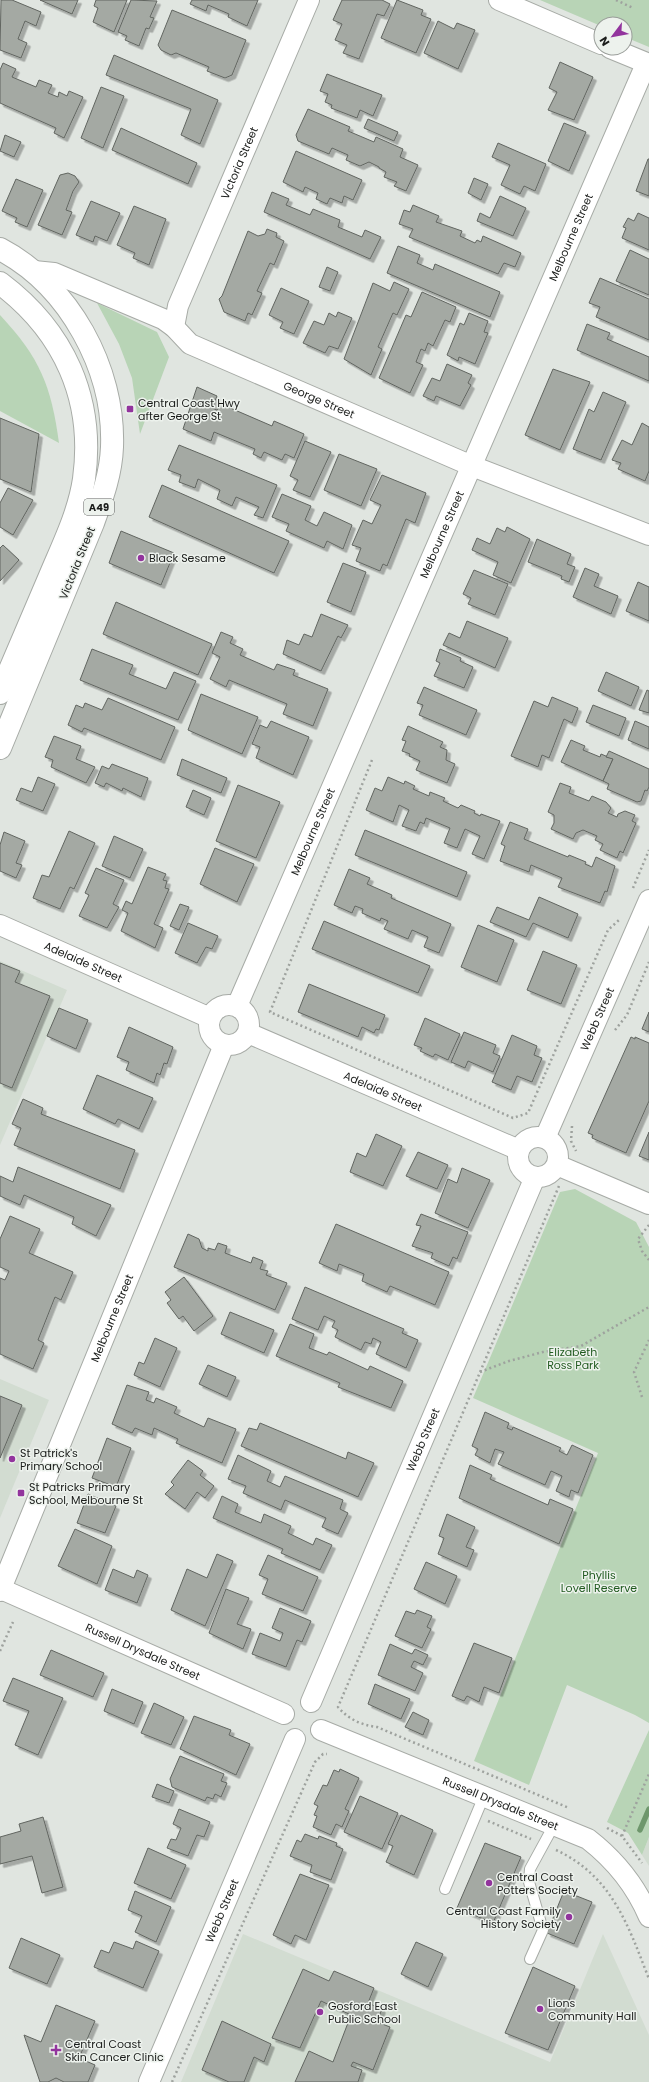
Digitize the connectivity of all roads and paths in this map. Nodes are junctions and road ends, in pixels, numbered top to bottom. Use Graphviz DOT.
graph roads {
  1 [pos="309,0"];
  2 [pos="499,0"];
  3 [pos="616,0"];
  4 [pos="633,8"];
  5 [pos="593,41"];
  6 [pos="629,56"];
  7 [pos="648,64"];
  8 [pos="0,249"];
  9 [pos="34,271"];
  10 [pos="7,289"];
  11 [pos="174,327"];
  12 [pos="472,466"];
  13 [pos="649,535"];
  14 [pos="0,694"];
  15 [pos="0,748"];
  16 [pos="372,760"];
  17 [pos="649,850"];
  18 [pos="640,895"];
  19 [pos="621,918"];
  20 [pos="0,925"];
  21 [pos="649,962"];
  22 [pos="237,1006"];
  23 [pos="210,1018"];
  24 [pos="614,1031"];
  25 [pos="248,1033"];
  26 [pos="224,1045"];
  27 [pos="573,1122"];
  28 [pos="545,1138"];
  29 [pos="519,1150"];
  30 [pos="579,1157"];
  31 [pos="557,1165"];
  32 [pos="535,1177"];
  33 [pos="565,1187"];
  34 [pos="649,1204"];
  35 [pos="649,1225"];
  36 [pos="649,1260"];
  37 [pos="649,1307"];
  38 [pos="649,1340"];
  39 [pos="480,1372"];
  40 [pos="642,1397"];
  41 [pos="1,1590"];
  42 [pos="13,1622"];
  43 [pos="0,1651"];
  44 [pos="311,1702"];
  45 [pos="284,1714"];
  46 [pos="321,1730"];
  47 [pos="295,1740"];
  48 [pos="329,1754"];
  49 [pos="649,1774"];
  50 [pos="484,1796"];
  51 [pos="573,1810"];
  52 [pos="476,1816"];
  53 [pos="554,1825"];
  54 [pos="604,1826"];
  55 [pos="622,1836"];
  56 [pos="543,1844"];
  57 [pos="644,1867"];
  58 [pos="445,1889"];
  59 [pos="649,1917"];
  60 [pos="530,1959"];
  61 [pos="649,1979"];
  62 [pos="149,2082"];
  63 [pos="172,2082"];
  1 -- 11 [label="street, Victoria Street"];
  2 -- 5 [label="street"];
  3 -- 4 [label="path"];
  6 -- 7 [label="street"];
  7 -- 12 [label="street, Melbourne Street"];
  8 -- 9 [label="highway, George Street / A49"];
  9 -- 11 [label="street, George Street"];
  9 -- 15 [label="highway, Victoria Street / A49"];
  10 -- 14 [label="highway, Victoria Street / A49"];
  11 -- 12 [label="street, George Street"];
  12 -- 13 [label="street, George Street"];
  12 -- 22 [label="street, Melbourne Street"];
  16 -- 19 [label="path"];
  17 -- 18 [label="path"];
  18 -- 28 [label="street, Webb Street"];
  20 -- 23 [label="street, Adelaide Street"];
  21 -- 24 [label="path"];
  22 -- 23 [label="street"];
  22 -- 25 [label="street"];
  23 -- 26 [label="street"];
  25 -- 26 [label="street"];
  25 -- 29 [label="street, Adelaide Street"];
  26 -- 41 [label="street, Melbourne Street"];
  27 -- 30 [label="path"];
  28 -- 29 [label="street"];
  28 -- 31 [label="street"];
  29 -- 32 [label="street"];
  31 -- 32 [label="street"];
  31 -- 34 [label="street"];
  32 -- 44 [label="street, Webb Street"];
  33 -- 39 [label="path"];
  35 -- 36 [label="path"];
  37 -- 39 [label="path"];
  38 -- 40 [label="path"];
  39 -- 51 [label="path"];
  41 -- 45 [label="street, Russell Drysdale Street"];
  42 -- 43 [label="path"];
  44 -- 45 [label="street"];
  44 -- 46 [label="street"];
  45 -- 47 [label="street"];
  46 -- 47 [label="street"];
  46 -- 50 [label="street, Russell Drysdale Street"];
  47 -- 62 [label="street, Webb Street"];
  48 -- 63 [label="path"];
  49 -- 55 [label="path"];
  50 -- 52 [label="lane"];
  50 -- 53 [label="street, Russell Drysdale Street"];
  52 -- 56 [label="path"];
  52 -- 58 [label="lane"];
  53 -- 56 [label="lane"];
  53 -- 59 [label="street, Russell Drysdale Street"];
  54 -- 55 [label="path"];
  55 -- 57 [label="path"];
  56 -- 60 [label="lane"];
  56 -- 61 [label="path"];
}
